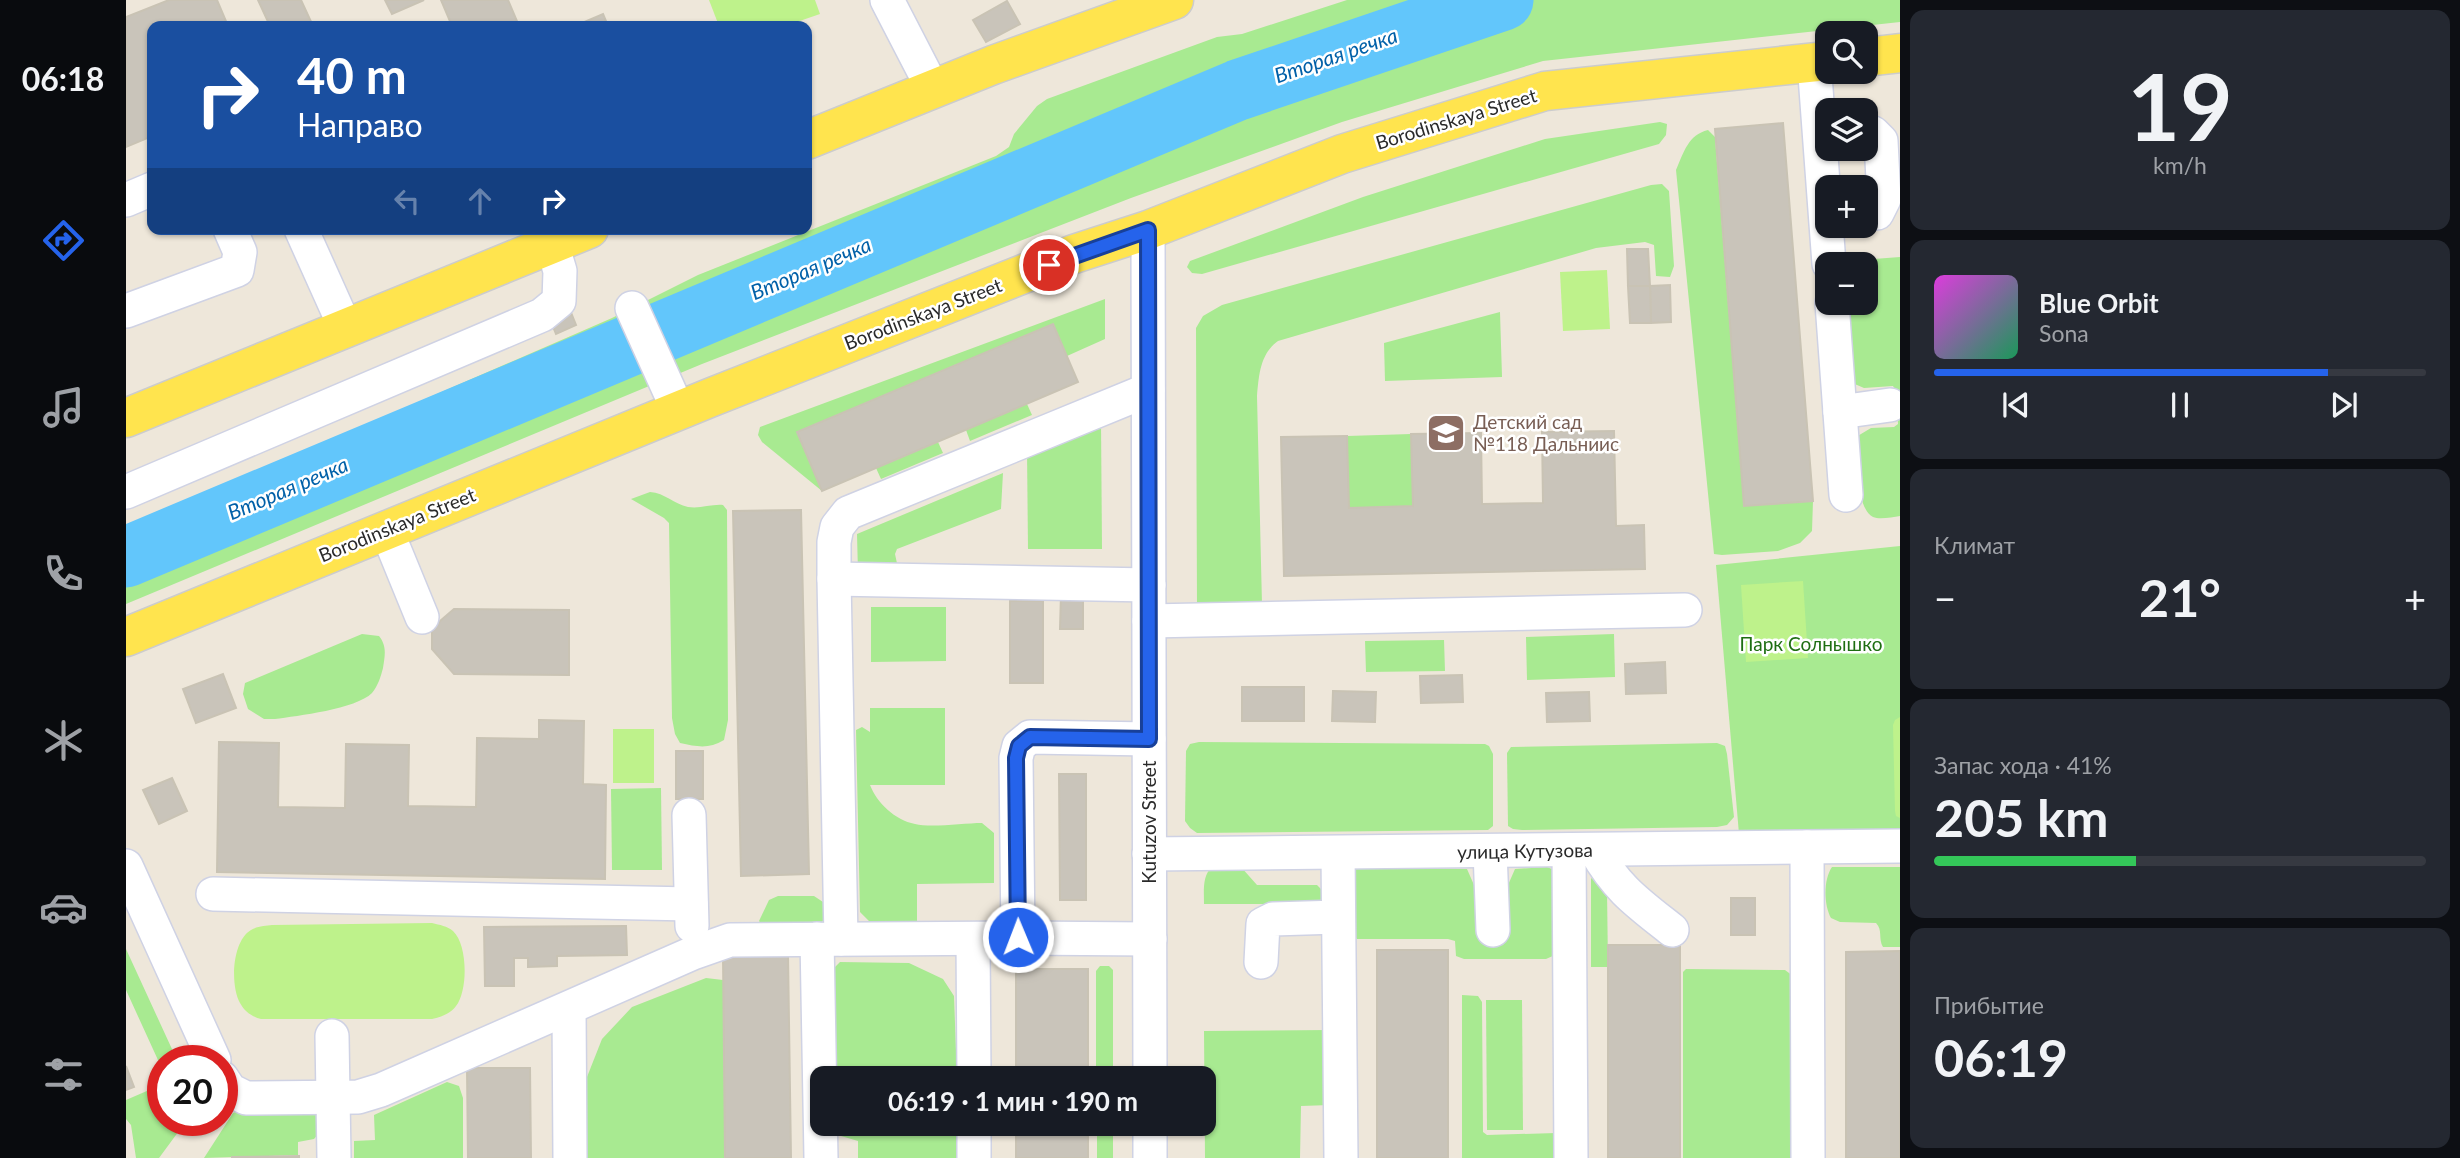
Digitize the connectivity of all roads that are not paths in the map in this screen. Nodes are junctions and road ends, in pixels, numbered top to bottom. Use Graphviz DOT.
graph roads {
  1 [pos="887,0"];
  2 [pos="1174,0"];
  3 [pos="1116,10"];
  4 [pos="1900,53"];
  5 [pos="1878,56"];
  6 [pos="1815,63"];
  7 [pos="933,89"];
  8 [pos="812,138"];
  9 [pos="1878,138"];
  10 [pos="147,191"];
  11 [pos="126,200"];
  12 [pos="1878,211"];
  13 [pos="1148,230"];
  14 [pos="233,235"];
  15 [pos="304,235"];
  16 [pos="574,235"];
  17 [pos="552,244"];
  18 [pos="632,308"];
  19 [pos="126,311"];
  20 [pos="1833,315"];
  21 [pos="345,327"];
  22 [pos="1148,390"];
  23 [pos="1891,405"];
  24 [pos="678,410"];
  25 [pos="1840,412"];
  26 [pos="126,418"];
  27 [pos="126,492"];
  28 [pos="1846,495"];
  29 [pos="386,529"];
  30 [pos="834,579"];
  31 [pos="1149,585"];
  32 [pos="1685,610"];
  33 [pos="422,617"];
  34 [pos="1149,621"];
  35 [pos="126,637"];
  36 [pos="1149,739"];
  37 [pos="689,815"];
  38 [pos="1900,846"];
  39 [pos="1807,847"];
  40 [pos="1582,850"];
  41 [pos="1490,851"];
  42 [pos="1338,853"];
  43 [pos="1149,855"];
  44 [pos="126,866"];
  45 [pos="213,894"];
  46 [pos="691,904"];
  47 [pos="1338,917"];
  48 [pos="1493,930"];
  49 [pos="1672,930"];
  50 [pos="1018,937"];
  51 [pos="829,939"];
  52 [pos="973,939"];
  53 [pos="1150,939"];
  54 [pos="693,953"];
  55 [pos="1261,962"];
  56 [pos="569,1009"];
  57 [pos="332,1036"];
  58 [pos="207,1045"];
  59 [pos="974,1066"];
  60 [pos="1150,1066"];
  61 [pos="238,1094"];
  62 [pos="333,1097"];
  63 [pos="974,1136"];
  64 [pos="1150,1136"];
  65 [pos="334,1158"];
  66 [pos="570,1158"];
  67 [pos="821,1158"];
  68 [pos="974,1158"];
  69 [pos="1150,1158"];
  70 [pos="1341,1158"];
  71 [pos="1570,1158"];
  72 [pos="1808,1158"];
  1 -- 7 [label="street"];
  2 -- 3 [label="main road"];
  3 -- 7 [label="main road"];
  4 -- 5 [label="main road"];
  6 -- 13 [label="main road, Borodinskaya Street"];
  7 -- 8 [label="main road"];
  9 -- 12 [label="street"];
  10 -- 11 [label="street"];
  13 -- 22 [label="street, Kutuzov Street"];
  13 -- 24 [label="main road, Borodinskaya Street"];
  14 -- 19 [label="street"];
  15 -- 21 [label="street"];
  16 -- 17 [label="main road"];
  17 -- 21 [label="main road"];
  17 -- 27 [label="street"];
  18 -- 24 [label="street"];
  20 -- 25 [label="street"];
  21 -- 26 [label="main road"];
  22 -- 30 [label="street"];
  22 -- 31 [label="street, Kutuzov Street"];
  23 -- 25 [label="street"];
  24 -- 29 [label="main road, Borodinskaya Street"];
  25 -- 28 [label="street"];
  29 -- 33 [label="street"];
  29 -- 35 [label="main road, Borodinskaya Street"];
  30 -- 31 [label="street"];
  30 -- 51 [label="street"];
  31 -- 34 [label="street, Kutuzov Street"];
  32 -- 34 [label="street"];
  34 -- 36 [label="street, Kutuzov Street"];
  36 -- 43 [label="street, Kutuzov Street"];
  36 -- 50 [label="street"];
  37 -- 46 [label="street"];
  38 -- 39 [label="street, улица Кутузова"];
  39 -- 40 [label="street, улица Кутузова"];
  39 -- 72 [label="street"];
  40 -- 41 [label="street, улица Кутузова"];
  40 -- 49 [label="street"];
  40 -- 71 [label="street"];
  41 -- 42 [label="street, улица Кутузова"];
  41 -- 48 [label="street"];
  42 -- 43 [label="street, улица Кутузова"];
  42 -- 47 [label="street"];
  43 -- 53 [label="street, Kutuzov Street"];
  44 -- 58 [label="street"];
  45 -- 46 [label="street"];
  46 -- 54 [label="street"];
  47 -- 55 [label="street"];
  47 -- 70 [label="street"];
  50 -- 52 [label="street"];
  50 -- 53 [label="street"];
  51 -- 52 [label="street"];
  51 -- 54 [label="street"];
  51 -- 67 [label="street"];
  52 -- 59 [label="street"];
  53 -- 60 [label="street, Kutuzov Street"];
  54 -- 56 [label="street"];
  56 -- 62 [label="street"];
  56 -- 66 [label="street"];
  57 -- 62 [label="street"];
  61 -- 62 [label="street"];
  62 -- 65 [label="street"];
  63 -- 68 [label="street"];
  64 -- 69 [label="street"];
}
